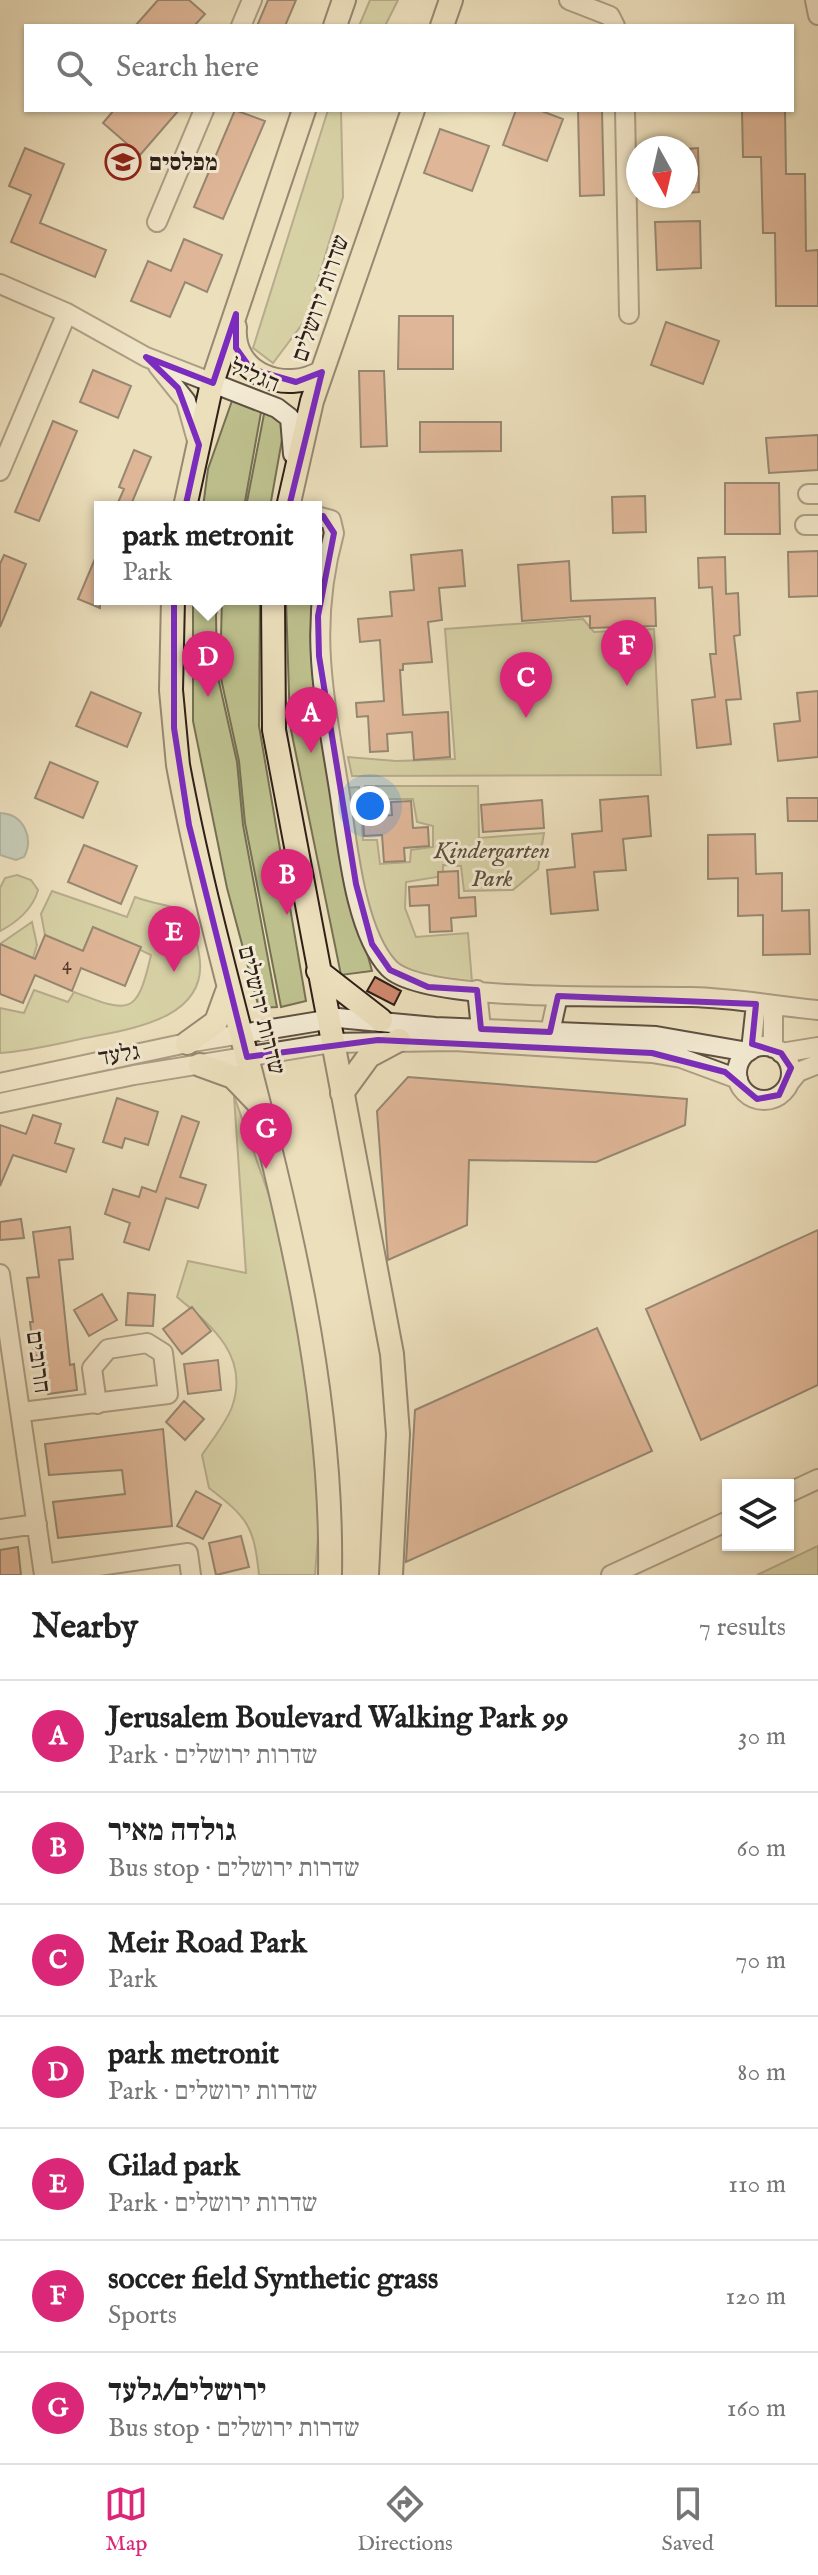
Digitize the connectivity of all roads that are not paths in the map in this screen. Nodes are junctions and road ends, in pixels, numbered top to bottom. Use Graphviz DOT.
graph roads {
  1 [pos="252,0"];
  2 [pos="344,0"];
  3 [pos="451,0"];
  4 [pos="569,0"];
  5 [pos="815,0"];
  6 [pos="818,15"];
  7 [pos="242,24"];
  8 [pos="336,24"];
  9 [pos="443,24"];
  10 [pos="614,24"];
  11 [pos="203,112"];
  12 [pos="303,112"];
  13 [pos="412,112"];
  14 [pos="625,112"];
  15 [pos="157,222"];
  16 [pos="0,284"];
  17 [pos="67,313"];
  18 [pos="236,314"];
  19 [pos="629,314"];
  20 [pos="146,357"];
  21 [pos="322,372"];
  22 [pos="212,383"];
  23 [pos="199,445"];
  24 [pos="0,471"];
  25 [pos="293,476"];
  26 [pos="186,501"];
  27 [pos="289,501"];
  28 [pos="322,518"];
  29 [pos="322,595"];
  30 [pos="173,605"];
  31 [pos="273,605"];
  32 [pos="320,605"];
  33 [pos="318,971"];
  34 [pos="229,983"];
  35 [pos="477,990"];
  36 [pos="558,996"];
  37 [pos="764,1004"];
  38 [pos="818,1010"];
  39 [pos="327,1019"];
  40 [pos="381,1020"];
  41 [pos="481,1029"];
  42 [pos="550,1032"];
  43 [pos="241,1034"];
  44 [pos="399,1040"];
  45 [pos="187,1043"];
  46 [pos="331,1043"];
  47 [pos="818,1047"];
  48 [pos="777,1050"];
  49 [pos="749,1051"];
  50 [pos="247,1057"];
  51 [pos="818,1064"];
  52 [pos="200,1065"];
  53 [pos="738,1079"];
  54 [pos="0,1083"];
  55 [pos="789,1083"];
  56 [pos="342,1093"];
  57 [pos="0,1103"];
  58 [pos="259,1103"];
  59 [pos="0,1274"];
  60 [pos="97,1404"];
  61 [pos="22,1412"];
  62 [pos="818,1479"];
  63 [pos="794,1490"];
  64 [pos="37,1524"];
  65 [pos="722,1524"];
  66 [pos="0,1529"];
  67 [pos="124,1568"];
  68 [pos="44,1575"];
  69 [pos="191,1575"];
  70 [pos="330,1575"];
  71 [pos="391,1575"];
  72 [pos="611,1575"];
  1 -- 7 [label="street"];
  2 -- 8 [label="main road"];
  3 -- 9 [label="main road"];
  4 -- 10 [label="street"];
  5 -- 6 [label="street"];
  11 -- 15 [label="street"];
  12 -- 18 [label="main road"];
  13 -- 21 [label="main road, שדרות ירושלים"];
  14 -- 19 [label="street"];
  16 -- 17 [label="street, הגליל"];
  17 -- 20 [label="street, הגליל"];
  17 -- 24 [label="street"];
  18 -- 21 [label="main road"];
  18 -- 22 [label="main road"];
  20 -- 22 [label="street, הגליל"];
  20 -- 23 [label="street, הגליל"];
  21 -- 25 [label="main road, שדרות ירושלים"];
  22 -- 23 [label="main road"];
  22 -- 25 [label="street, הגליל"];
  23 -- 26 [label="main road"];
  25 -- 27 [label="main road, שדרות ירושלים"];
  28 -- 29 [label="street"];
  30 -- 34 [label="main road, שדרות ירושלים"];
  31 -- 33 [label="main road"];
  32 -- 35 [label="street"];
  33 -- 39 [label="main road"];
  33 -- 40 [label="main road"];
  34 -- 43 [label="main road, שדרות ירושלים"];
  34 -- 45 [label="main road"];
  35 -- 36 [label="street"];
  35 -- 41 [label="street"];
  36 -- 37 [label="street"];
  36 -- 42 [label="street"];
  37 -- 38 [label="street"];
  37 -- 48 [label="street"];
  37 -- 49 [label="street"];
  39 -- 40 [label="street, גלעד"];
  39 -- 43 [label="street, גלעד"];
  39 -- 46 [label="main road"];
  40 -- 41 [label="street, גלעד"];
  41 -- 42 [label="street, גלעד"];
  42 -- 49 [label="street, גלעד"];
  43 -- 45 [label="street, גלעד"];
  43 -- 50 [label="main road, שדרות ירושלים"];
  44 -- 46 [label="street, גלעד"];
  44 -- 53 [label="street, גלעד"];
  44 -- 56 [label="main road"];
  45 -- 54 [label="street, גלעד"];
  46 -- 50 [label="street, גלעד"];
  46 -- 56 [label="main road"];
  47 -- 48 [label="street"];
  48 -- 49 [label="street"];
  48 -- 55 [label="street"];
  49 -- 53 [label="street"];
  50 -- 52 [label="street, גלעד"];
  50 -- 58 [label="main road, שדרות ירושלים"];
  51 -- 55 [label="street"];
  52 -- 57 [label="street, גלעד"];
  52 -- 58 [label="main road"];
  53 -- 55 [label="street"];
  56 -- 71 [label="main road"];
  58 -- 70 [label="main road, שדרות ירושלים"];
  59 -- 61 [label="street, חרובים"];
  60 -- 60 [label="street, חרובים"];
  60 -- 61 [label="street, חרובים"];
  61 -- 64 [label="street, חרובים"];
  62 -- 63 [label="street"];
  64 -- 66 [label="street"];
  64 -- 68 [label="street, חרובים"];
  65 -- 72 [label="street"];
  67 -- 68 [label="street, חרובים"];
  67 -- 69 [label="street, חרובים"];
}
